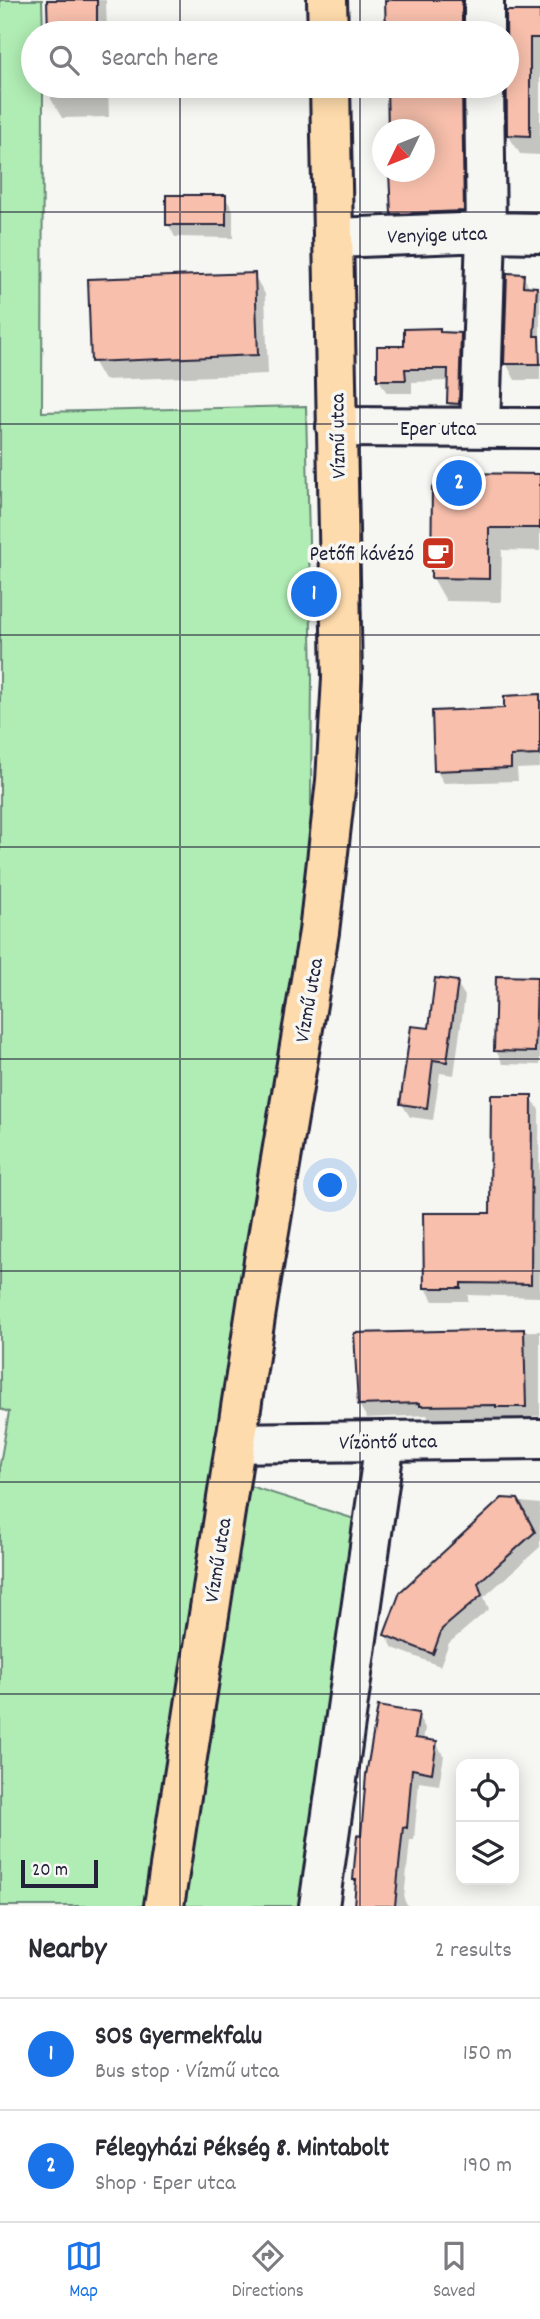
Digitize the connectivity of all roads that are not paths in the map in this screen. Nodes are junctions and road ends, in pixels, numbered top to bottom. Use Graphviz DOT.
graph roads {
  1 [pos="327,0"];
  2 [pos="484,0"];
  3 [pos="328,21"];
  4 [pos="484,21"];
  5 [pos="330,98"];
  6 [pos="484,98"];
  7 [pos="485,232"];
  8 [pos="540,233"];
  9 [pos="335,238"];
  10 [pos="336,427"];
  11 [pos="480,427"];
  12 [pos="540,428"];
  13 [pos="540,1439"];
  14 [pos="385,1441"];
  15 [pos="235,1443"];
  16 [pos="164,1906"];
  17 [pos="319,1906"];
  1 -- 3 [label="main road"];
  2 -- 4 [label="street"];
  5 -- 9 [label="main road, Vízmű utca"];
  6 -- 7 [label="street"];
  7 -- 8 [label="street, Venyige utca"];
  7 -- 9 [label="street, Venyige utca"];
  7 -- 11 [label="street"];
  9 -- 10 [label="main road, Vízmű utca"];
  10 -- 11 [label="street, Eper utca"];
  10 -- 15 [label="main road, Vízmű utca"];
  11 -- 12 [label="street, Eper utca"];
  13 -- 14 [label="street, Vízöntő utca"];
  14 -- 15 [label="street, Vízöntő utca"];
  14 -- 17 [label="street"];
  15 -- 16 [label="main road, Vízmű utca"];
}
